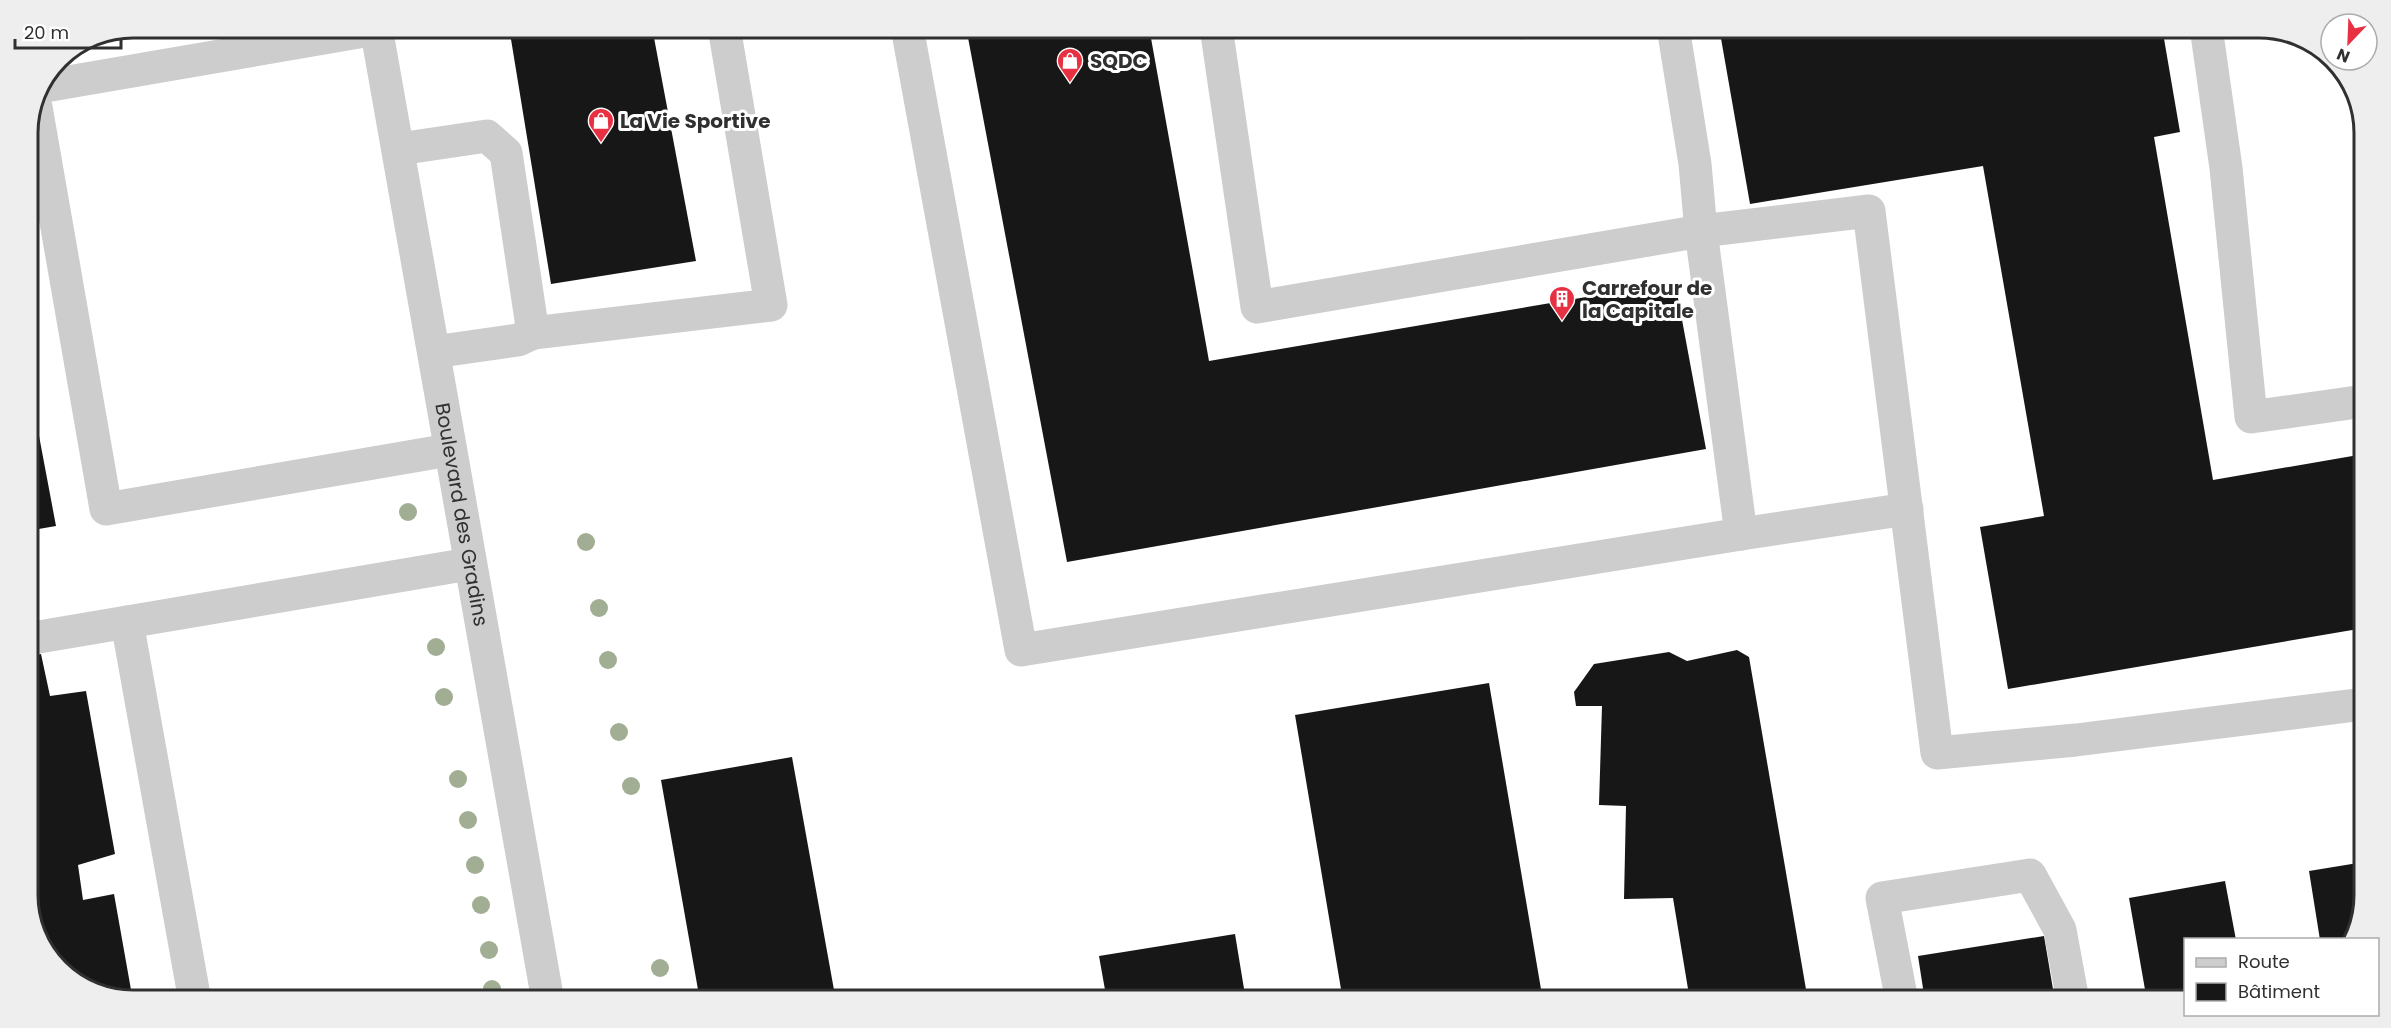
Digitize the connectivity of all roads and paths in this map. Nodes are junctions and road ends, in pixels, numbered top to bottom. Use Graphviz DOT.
graph roads {
  1 [pos="319,38"];
  2 [pos="378,38"];
  3 [pos="726,38"];
  4 [pos="909,38"];
  5 [pos="1218,38"];
  6 [pos="1675,38"];
  7 [pos="2208,38"];
  8 [pos="51,85"];
  9 [pos="39,123"];
  10 [pos="399,149"];
  11 [pos="1701,231"];
  12 [pos="534,333"];
  13 [pos="434,352"];
  14 [pos="2353,403"];
  15 [pos="449,450"];
  16 [pos="1906,509"];
  17 [pos="1741,534"];
  18 [pos="469,564"];
  19 [pos="127,622"];
  20 [pos="38,637"];
  21 [pos="2354,705"];
  22 [pos="193,990"];
  23 [pos="546,990"];
  24 [pos="1900,990"];
  25 [pos="2071,990"];
  1 -- 8 [label="street"];
  2 -- 10 [label="street, Boulevard des Gradins"];
  3 -- 12 [label="street"];
  4 -- 17 [label="street"];
  5 -- 11 [label="street"];
  6 -- 11 [label="street"];
  7 -- 14 [label="street"];
  9 -- 15 [label="street"];
  10 -- 12 [label="street"];
  10 -- 13 [label="street, Boulevard des Gradins"];
  11 -- 16 [label="street"];
  11 -- 17 [label="street"];
  12 -- 13 [label="street"];
  13 -- 15 [label="street, Boulevard des Gradins"];
  15 -- 18 [label="street, Boulevard des Gradins"];
  16 -- 17 [label="street"];
  16 -- 21 [label="street"];
  18 -- 19 [label="street"];
  18 -- 23 [label="street, Boulevard des Gradins"];
  19 -- 20 [label="street"];
  19 -- 22 [label="street"];
  24 -- 25 [label="street"];
}
